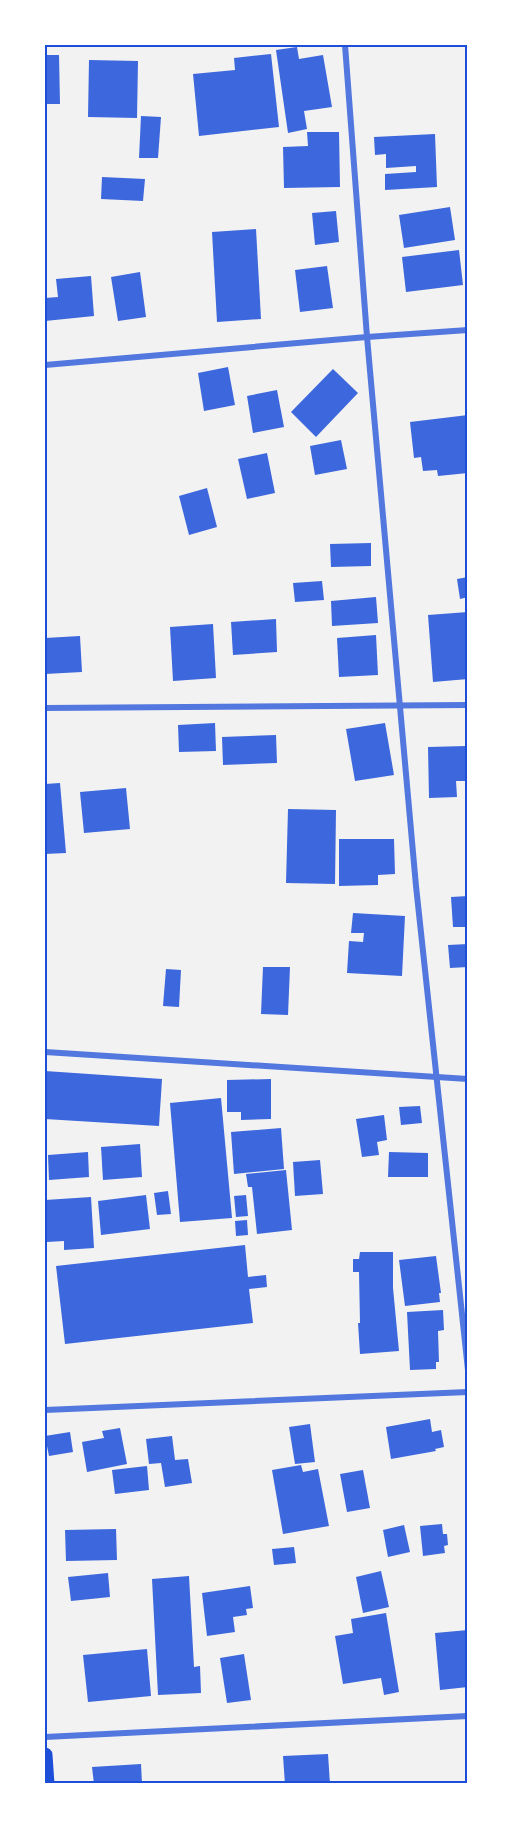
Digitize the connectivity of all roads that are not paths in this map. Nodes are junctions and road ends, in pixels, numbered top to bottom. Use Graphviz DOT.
graph roads {
  1 [pos="345,45"];
  2 [pos="468,330"];
  3 [pos="367,337"];
  4 [pos="45,365"];
  5 [pos="400,705"];
  6 [pos="468,705"];
  7 [pos="45,708"];
  8 [pos="45,1052"];
  9 [pos="436,1078"];
  10 [pos="468,1079"];
  11 [pos="468,1370"];
  12 [pos="468,1392"];
  13 [pos="45,1410"];
  14 [pos="468,1716"];
  15 [pos="45,1737"];
  16 [pos="45,1755"];
  17 [pos="47,1784"];
  1 -- 3 [label="street"];
  2 -- 3 [label="street"];
  3 -- 4 [label="street"];
  3 -- 5 [label="street"];
  5 -- 6 [label="street"];
  5 -- 7 [label="street"];
  5 -- 9 [label="street"];
  8 -- 9 [label="street"];
  9 -- 10 [label="street"];
  9 -- 11 [label="street"];
  12 -- 13 [label="street"];
  14 -- 15 [label="street"];
  16 -- 17 [label="main road"];
}
